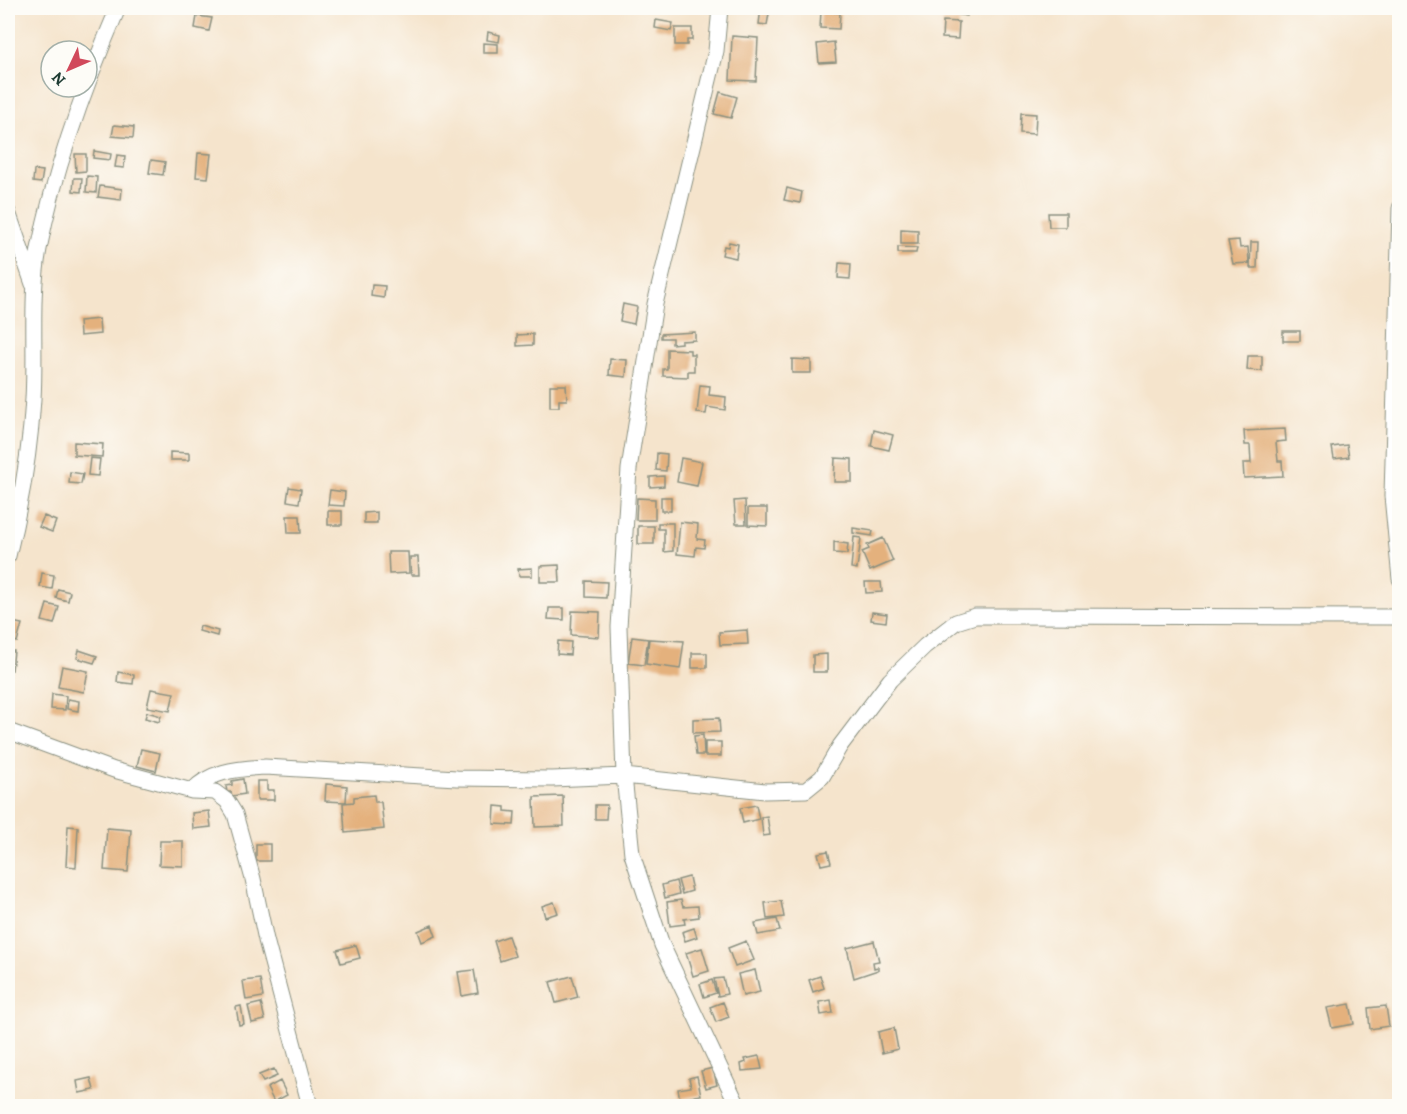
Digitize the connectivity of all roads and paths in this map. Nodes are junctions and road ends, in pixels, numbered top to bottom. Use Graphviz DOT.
graph roads {
  1 [pos="118,8"];
  2 [pos="720,8"];
  3 [pos="1400,208"];
  4 [pos="8,212"];
  5 [pos="35,289"];
  6 [pos="8,556"];
  7 [pos="1400,579"];
  8 [pos="1400,617"];
  9 [pos="8,731"];
  10 [pos="624,776"];
  11 [pos="192,791"];
  12 [pos="310,1107"];
  13 [pos="738,1107"];
  1 -- 5 [label="street"];
  2 -- 10 [label="street"];
  3 -- 7 [label="street"];
  4 -- 5 [label="street"];
  5 -- 6 [label="street"];
  8 -- 10 [label="street"];
  9 -- 11 [label="street"];
  10 -- 11 [label="street"];
  10 -- 13 [label="street"];
  11 -- 12 [label="street"];
}
